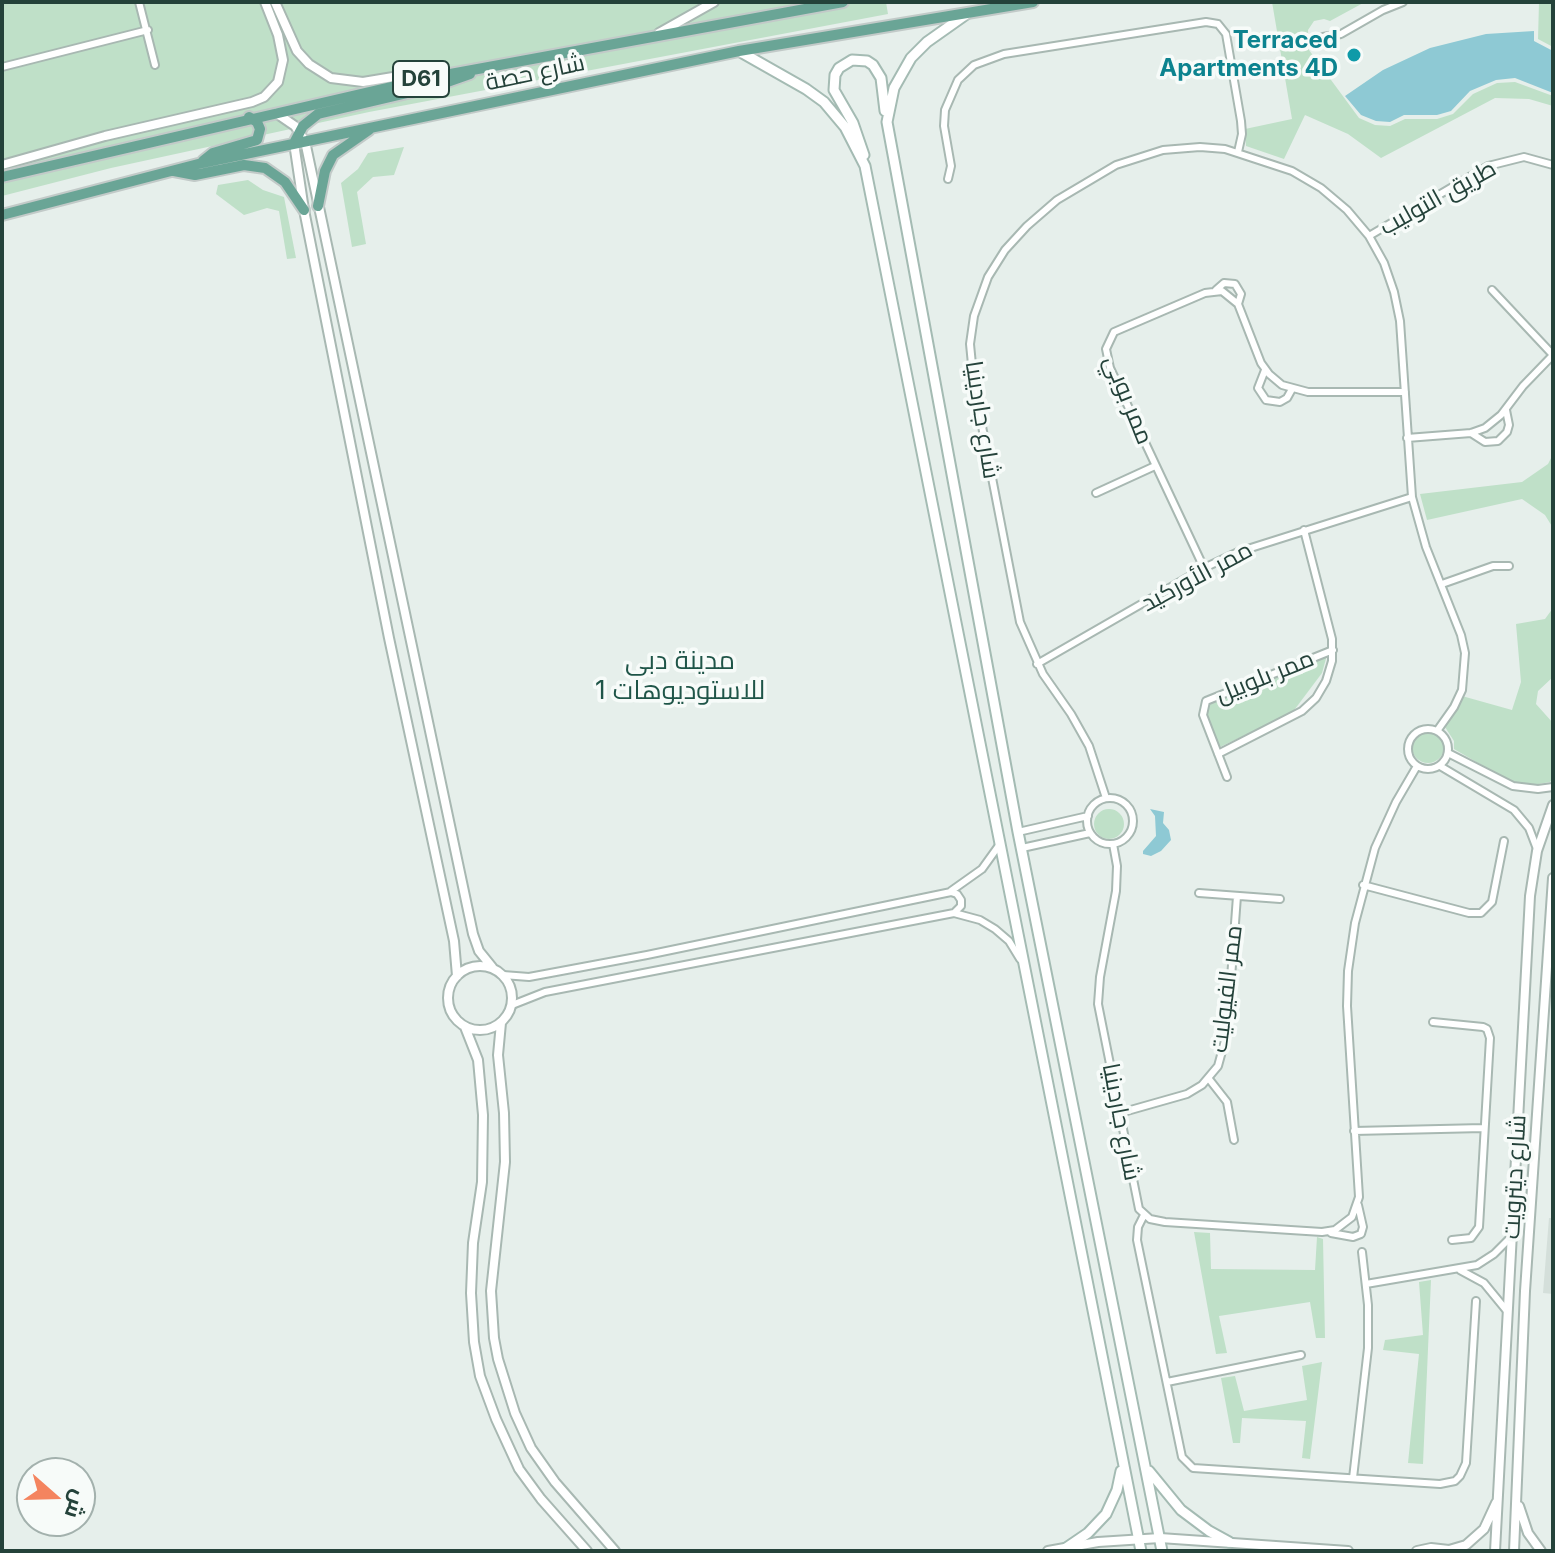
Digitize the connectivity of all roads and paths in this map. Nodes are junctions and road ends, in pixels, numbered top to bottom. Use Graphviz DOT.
graph roads {
  1 [pos="139,2"];
  2 [pos="265,2"];
  3 [pos="275,2"];
  4 [pos="714,2"];
  5 [pos="843,2"];
  6 [pos="1033,2"];
  7 [pos="1403,2"];
  8 [pos="968,13"];
  9 [pos="148,30"];
  10 [pos="656,34"];
  11 [pos="1323,37"];
  12 [pos="739,51"];
  13 [pos="155,65"];
  14 [pos="2,67"];
  15 [pos="486,67"];
  16 [pos="434,77"];
  17 [pos="273,112"];
  18 [pos="249,117"];
  19 [pos="887,122"];
  20 [pos="374,126"];
  21 [pos="300,138"];
  22 [pos="1238,152"];
  23 [pos="202,163"];
  24 [pos="2,165"];
  25 [pos="1553,165"];
  26 [pos="865,166"];
  27 [pos="172,170"];
  28 [pos="2,177"];
  29 [pos="948,179"];
  30 [pos="318,206"];
  31 [pos="304,210"];
  32 [pos="2,215"];
  33 [pos="1369,236"];
  34 [pos="1215,290"];
  35 [pos="1492,290"];
  36 [pos="1238,304"];
  37 [pos="1553,355"];
  38 [pos="1265,370"];
  39 [pos="1292,389"];
  40 [pos="1405,392"];
  41 [pos="1506,410"];
  42 [pos="1471,433"];
  43 [pos="1407,438"];
  44 [pos="1155,466"];
  45 [pos="1096,493"];
  46 [pos="1412,497"];
  47 [pos="1304,530"];
  48 [pos="1509,566"];
  49 [pos="1204,568"];
  50 [pos="1442,584"];
  51 [pos="1333,650"];
  52 [pos="1037,664"];
  53 [pos="1437,731"];
  54 [pos="1448,753"];
  55 [pos="1218,754"];
  56 [pos="1417,766"];
  57 [pos="1440,766"];
  58 [pos="1227,777"];
  59 [pos="1553,787"];
  60 [pos="1106,798"];
  61 [pos="1553,805"];
  62 [pos="1088,816"];
  63 [pos="1018,832"];
  64 [pos="1090,833"];
  65 [pos="1504,841"];
  66 [pos="1000,844"];
  67 [pos="1113,844"];
  68 [pos="1022,848"];
  69 [pos="1537,851"];
  70 [pos="1553,878"];
  71 [pos="1363,885"];
  72 [pos="948,893"];
  73 [pos="1199,893"];
  74 [pos="1237,896"];
  75 [pos="1280,899"];
  76 [pos="954,913"];
  77 [pos="1022,964"];
  78 [pos="492,967"];
  79 [pos="503,975"];
  80 [pos="457,976"];
  81 [pos="512,1005"];
  82 [pos="1433,1022"];
  83 [pos="501,1023"];
  84 [pos="465,1027"];
  85 [pos="1209,1079"];
  86 [pos="1120,1113"];
  87 [pos="1483,1128"];
  88 [pos="1354,1131"];
  89 [pos="1234,1140"];
  90 [pos="1358,1204"];
  91 [pos="1144,1215"];
  92 [pos="1328,1232"];
  93 [pos="1512,1236"];
  94 [pos="1452,1240"];
  95 [pos="1362,1252"];
  96 [pos="1457,1269"];
  97 [pos="1366,1284"];
  98 [pos="1476,1301"];
  99 [pos="1507,1311"];
  100 [pos="1301,1355"];
  101 [pos="1167,1382"];
  102 [pos="1122,1464"];
  103 [pos="1145,1464"];
  104 [pos="1353,1478"];
  105 [pos="1516,1497"];
  106 [pos="1498,1498"];
  107 [pos="1139,1538"];
  108 [pos="1160,1538"];
  109 [pos="1229,1542"];
  110 [pos="1066,1548"];
  111 [pos="587,1551"];
  112 [pos="615,1551"];
  113 [pos="1048,1551"];
  114 [pos="1141,1551"];
  115 [pos="1162,1551"];
  116 [pos="1221,1551"];
  117 [pos="1348,1551"];
  118 [pos="1417,1551"];
  119 [pos="1495,1551"];
  120 [pos="1514,1551"];
  121 [pos="1541,1551"];
  1 -- 9 [label="street"];
  2 -- 24 [label="street"];
  3 -- 16 [label="street"];
  4 -- 10 [label="street"];
  5 -- 10 [label="main road, شارع حصة / D61"];
  6 -- 8 [label="main road, شارع حصة / D61"];
  7 -- 11 [label="street"];
  8 -- 12 [label="main road, شارع حصة / D61"];
  8 -- 19 [label="main road"];
  9 -- 13 [label="street"];
  9 -- 14 [label="street"];
  10 -- 15 [label="main road, شارع حصة / D61"];
  12 -- 20 [label="main road, شارع حصة / D61"];
  12 -- 26 [label="main road"];
  15 -- 16 [label="main road, شارع حصة / D61"];
  15 -- 21 [label="main road"];
  16 -- 17 [label="main road, شارع حصة / D61"];
  17 -- 18 [label="main road, شارع حصة / D61"];
  17 -- 21 [label="street"];
  18 -- 23 [label="main road"];
  18 -- 28 [label="main road, شارع حصة / D61"];
  19 -- 26 [label="main road"];
  19 -- 63 [label="main road"];
  20 -- 21 [label="main road, شارع حصة / D61"];
  20 -- 30 [label="main road"];
  21 -- 23 [label="main road, شارع حصة / D61"];
  21 -- 30 [label="street"];
  21 -- 31 [label="street"];
  22 -- 29 [label="street"];
  22 -- 33 [label="street, شارع جاردينيا"];
  22 -- 52 [label="street, شارع جاردينيا"];
  23 -- 27 [label="main road, شارع حصة / D61"];
  25 -- 33 [label="street, طريق التوليب"];
  26 -- 66 [label="main road"];
  27 -- 31 [label="main road"];
  27 -- 32 [label="main road, شارع حصة / D61"];
  30 -- 78 [label="street"];
  31 -- 80 [label="street"];
  33 -- 40 [label="street, شارع جاردينيا"];
  34 -- 36 [label="street"];
  34 -- 36 [label="street"];
  34 -- 44 [label="street, ممر بوبي"];
  35 -- 37 [label="street"];
  36 -- 38 [label="street"];
  37 -- 41 [label="street"];
  38 -- 39 [label="street"];
  38 -- 39 [label="street"];
  39 -- 40 [label="street"];
  40 -- 43 [label="street, شارع جاردينيا"];
  41 -- 42 [label="street"];
  41 -- 42 [label="street"];
  42 -- 43 [label="street"];
  43 -- 46 [label="street, شارع جاردينيا"];
  44 -- 45 [label="street"];
  44 -- 49 [label="street, ممر بوبي"];
  46 -- 47 [label="street, ممر الأوركيد"];
  46 -- 50 [label="street, شارع جاردينيا"];
  47 -- 49 [label="street, ممر الأوركيد"];
  47 -- 51 [label="street, ممر بلوبيل"];
  48 -- 50 [label="street"];
  49 -- 52 [label="street, ممر الأوركيد"];
  50 -- 53 [label="street, شارع جاردينيا"];
  51 -- 55 [label="street, ممر بلوبيل"];
  51 -- 55 [label="street, ممر بلوبيل"];
  52 -- 60 [label="street, شارع جاردينيا"];
  53 -- 54 [label="street"];
  53 -- 56 [label="street, شارع جاردينيا"];
  54 -- 57 [label="street"];
  54 -- 59 [label="street"];
  55 -- 58 [label="street, ممر بلوبيل"];
  56 -- 57 [label="street"];
  56 -- 71 [label="street, شارع جاردينيا"];
  57 -- 69 [label="street"];
  60 -- 62 [label="street"];
  60 -- 67 [label="street"];
  61 -- 69 [label="street, شارع ديترويت"];
  62 -- 63 [label="street"];
  62 -- 64 [label="street"];
  63 -- 68 [label="main road"];
  64 -- 67 [label="street"];
  64 -- 68 [label="street"];
  65 -- 71 [label="street"];
  66 -- 72 [label="street"];
  66 -- 77 [label="main road"];
  67 -- 86 [label="street, شارع جاردينيا"];
  68 -- 103 [label="main road"];
  69 -- 93 [label="street, شارع ديترويت"];
  70 -- 105 [label="street, شارع ديترويت"];
  71 -- 88 [label="street, شارع جاردينيا"];
  72 -- 76 [label="street"];
  72 -- 79 [label="street"];
  73 -- 74 [label="street, ممر الفيوليت"];
  74 -- 75 [label="street, ممر الفيوليت"];
  74 -- 85 [label="street, ممر الفيوليت"];
  76 -- 77 [label="street"];
  76 -- 81 [label="street"];
  77 -- 102 [label="main road"];
  78 -- 79 [label="street"];
  78 -- 80 [label="street"];
  79 -- 81 [label="street"];
  80 -- 84 [label="street"];
  81 -- 83 [label="street"];
  82 -- 87 [label="street"];
  83 -- 84 [label="street"];
  83 -- 112 [label="street"];
  84 -- 111 [label="street"];
  85 -- 86 [label="street, ممر الفيوليت"];
  85 -- 89 [label="street"];
  86 -- 91 [label="street, شارع جاردينيا"];
  87 -- 88 [label="street"];
  87 -- 94 [label="street"];
  88 -- 90 [label="street, شارع جاردينيا"];
  90 -- 92 [label="street"];
  90 -- 92 [label="street, شارع جاردينيا"];
  91 -- 92 [label="street, شارع جاردينيا"];
  91 -- 101 [label="street"];
  93 -- 96 [label="street"];
  93 -- 99 [label="street, شارع ديترويت"];
  95 -- 97 [label="street"];
  96 -- 97 [label="street"];
  96 -- 99 [label="street"];
  97 -- 104 [label="street"];
  98 -- 104 [label="street"];
  99 -- 106 [label="street, شارع ديترويت"];
  100 -- 101 [label="street"];
  101 -- 104 [label="street"];
  102 -- 107 [label="main road"];
  102 -- 110 [label="main road"];
  103 -- 108 [label="main road"];
  103 -- 109 [label="main road"];
  105 -- 120 [label="street, شارع ديترويت"];
  105 -- 121 [label="street"];
  106 -- 118 [label="street"];
  106 -- 119 [label="street, شارع ديترويت"];
  107 -- 108 [label="street"];
  107 -- 110 [label="street"];
  107 -- 114 [label="main road"];
  108 -- 109 [label="street"];
  108 -- 115 [label="main road"];
  109 -- 116 [label="street"];
  109 -- 117 [label="street"];
  110 -- 113 [label="street"];
}
